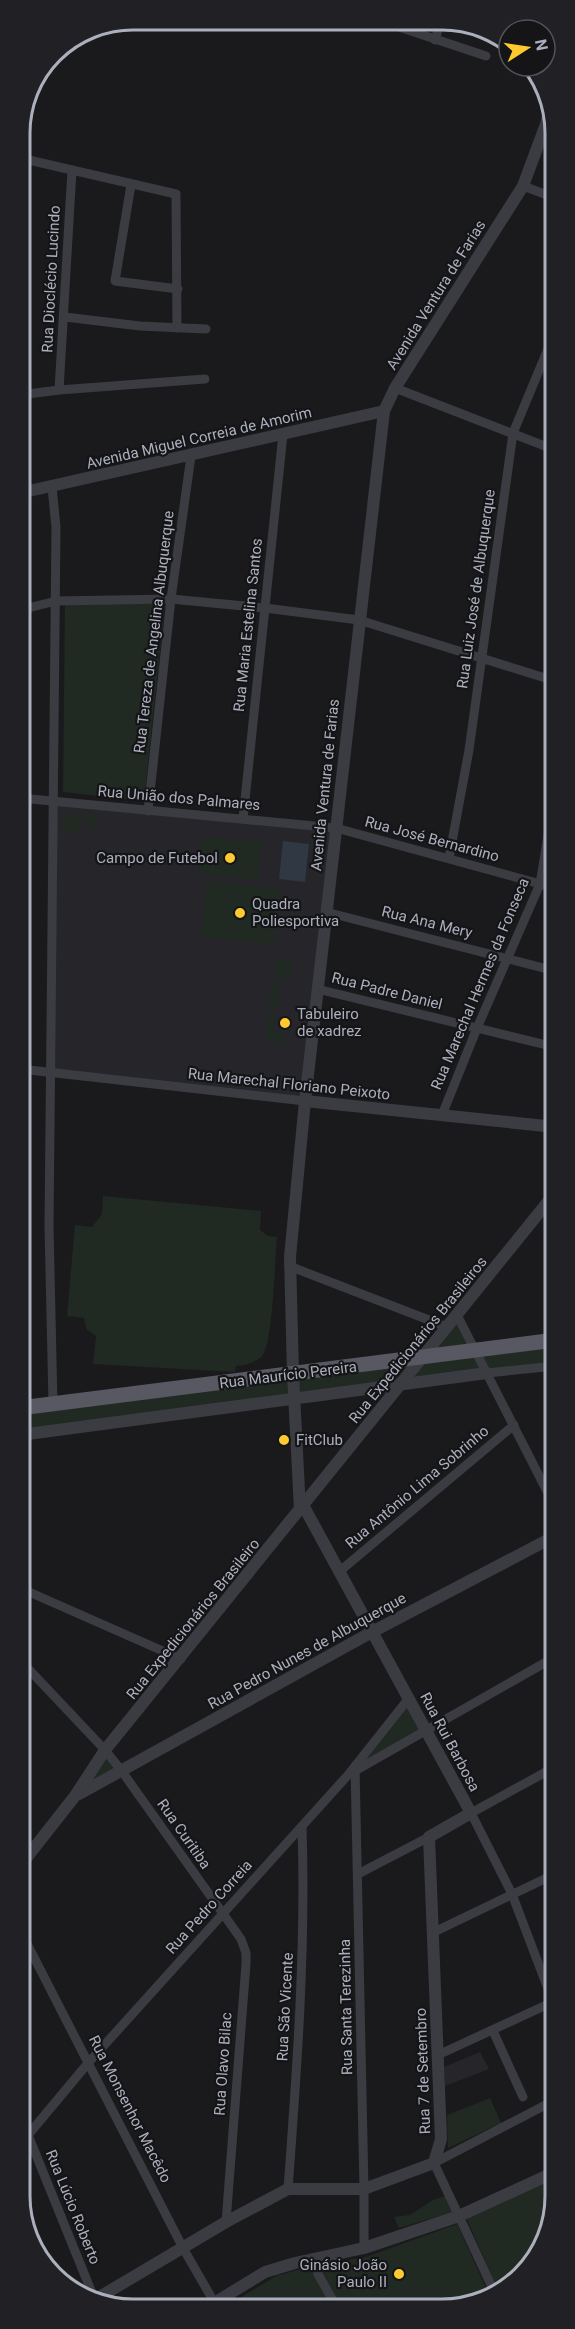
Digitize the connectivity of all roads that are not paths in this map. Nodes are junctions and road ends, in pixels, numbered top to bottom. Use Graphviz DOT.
graph roads {
  1 [pos="407,30"];
  2 [pos="438,30"];
  3 [pos="435,40"];
  4 [pos="486,56"];
  5 [pos="545,128"];
  6 [pos="30,160"];
  7 [pos="72,171"];
  8 [pos="131,185"];
  9 [pos="523,186"];
  10 [pos="545,194"];
  11 [pos="178,289"];
  12 [pos="65,317"];
  13 [pos="177,328"];
  14 [pos="206,329"];
  15 [pos="545,356"];
  16 [pos="205,379"];
  17 [pos="395,387"];
  18 [pos="59,390"];
  19 [pos="30,394"];
  20 [pos="384,411"];
  21 [pos="513,433"];
  22 [pos="283,434"];
  23 [pos="545,446"];
  24 [pos="191,456"];
  25 [pos="52,487"];
  26 [pos="30,491"];
  27 [pos="171,599"];
  28 [pos="56,601"];
  29 [pos="30,608"];
  30 [pos="265,608"];
  31 [pos="359,620"];
  32 [pos="482,659"];
  33 [pos="545,678"];
  34 [pos="30,799"];
  35 [pos="54,801"];
  36 [pos="148,811"];
  37 [pos="243,819"];
  38 [pos="336,828"];
  39 [pos="545,854"];
  40 [pos="449,858"];
  41 [pos="540,884"];
  42 [pos="545,885"];
  43 [pos="326,912"];
  44 [pos="507,958"];
  45 [pos="545,969"];
  46 [pos="317,989"];
  47 [pos="477,1028"];
  48 [pos="545,1045"];
  49 [pos="30,1070"];
  50 [pos="52,1073"];
  51 [pos="305,1101"];
  52 [pos="442,1115"];
  53 [pos="545,1126"];
  54 [pos="545,1205"];
  55 [pos="289,1266"];
  56 [pos="457,1315"];
  57 [pos="447,1327"];
  58 [pos="545,1341"];
  59 [pos="475,1350"];
  60 [pos="423,1357"];
  61 [pos="545,1367"];
  62 [pos="487,1373"];
  63 [pos="293,1374"];
  64 [pos="402,1385"];
  65 [pos="295,1400"];
  66 [pos="53,1404"];
  67 [pos="30,1407"];
  68 [pos="514,1425"];
  69 [pos="30,1435"];
  70 [pos="299,1473"];
  71 [pos="319,1486"];
  72 [pos="545,1487"];
  73 [pos="302,1508"];
  74 [pos="545,1541"];
  75 [pos="340,1571"];
  76 [pos="30,1592"];
  77 [pos="372,1632"];
  78 [pos="181,1659"];
  79 [pos="545,1663"];
  80 [pos="30,1671"];
  81 [pos="409,1698"];
  82 [pos="425,1730"];
  83 [pos="105,1750"];
  84 [pos="121,1770"];
  85 [pos="352,1771"];
  86 [pos="545,1772"];
  87 [pos="75,1796"];
  88 [pos="471,1813"];
  89 [pos="302,1827"];
  90 [pos="429,1837"];
  91 [pos="30,1853"];
  92 [pos="358,1874"];
  93 [pos="545,1879"];
  94 [pos="512,1894"];
  95 [pos="222,1915"];
  96 [pos="432,1933"];
  97 [pos="30,1949"];
  98 [pos="545,1978"];
  99 [pos="545,2005"];
  100 [pos="493,2031"];
  101 [pos="438,2055"];
  102 [pos="89,2062"];
  103 [pos="523,2097"];
  104 [pos="545,2105"];
  105 [pos="30,2127"];
  106 [pos="30,2148"];
  107 [pos="434,2163"];
  108 [pos="545,2177"];
  109 [pos="288,2189"];
  110 [pos="364,2189"];
  111 [pos="459,2216"];
  112 [pos="226,2222"];
  113 [pos="183,2248"];
  114 [pos="364,2248"];
  115 [pos="315,2259"];
  116 [pos="491,2286"];
  117 [pos="91,2290"];
  118 [pos="103,2294"];
  119 [pos="207,2299"];
  120 [pos="220,2299"];
  121 [pos="333,2299"];
  1 -- 3 [label="street"];
  2 -- 3 [label="street"];
  3 -- 4 [label="street"];
  5 -- 9 [label="street, Avenida Ventura de Farias"];
  6 -- 7 [label="street"];
  7 -- 8 [label="street"];
  7 -- 12 [label="street, Rua Dioclécio Lucindo"];
  8 -- 11 [label="street"];
  8 -- 11 [label="street"];
  9 -- 10 [label="street"];
  9 -- 17 [label="street, Avenida Ventura de Farias"];
  11 -- 13 [label="street"];
  12 -- 13 [label="street"];
  12 -- 18 [label="street, Rua Dioclécio Lucindo"];
  13 -- 14 [label="street"];
  15 -- 21 [label="street, Rua Luiz José de Albuquerque"];
  16 -- 18 [label="street"];
  17 -- 20 [label="street, Avenida Ventura de Farias"];
  17 -- 21 [label="street"];
  18 -- 19 [label="street"];
  20 -- 22 [label="street, Avenida Miguel Correia de Amorim"];
  20 -- 31 [label="street, Avenida Ventura de Farias"];
  21 -- 23 [label="street"];
  21 -- 32 [label="street, Rua Luiz José de Albuquerque"];
  22 -- 24 [label="street, Avenida Miguel Correia de Amorim"];
  22 -- 30 [label="street, Rua Maria Estelina Santos"];
  24 -- 25 [label="street, Avenida Miguel Correia de Amorim"];
  24 -- 27 [label="street, Rua Tereza de Angelina Albuquerque"];
  25 -- 26 [label="street, Avenida Miguel Correia de Amorim"];
  25 -- 28 [label="street"];
  27 -- 28 [label="street"];
  27 -- 30 [label="street"];
  27 -- 36 [label="street, Rua Tereza de Angelina Albuquerque"];
  28 -- 29 [label="street"];
  28 -- 35 [label="street"];
  30 -- 31 [label="street"];
  30 -- 37 [label="street, Rua Maria Estelina Santos"];
  31 -- 32 [label="street"];
  31 -- 38 [label="street, Avenida Ventura de Farias"];
  32 -- 33 [label="street"];
  32 -- 40 [label="street, Rua Luiz José de Albuquerque"];
  34 -- 35 [label="street, Rua União dos Palmares"];
  35 -- 36 [label="street, Rua União dos Palmares"];
  35 -- 50 [label="street"];
  36 -- 37 [label="street, Rua União dos Palmares"];
  37 -- 38 [label="street, Rua União dos Palmares"];
  38 -- 40 [label="street, Rua José Bernardino"];
  38 -- 43 [label="street, Avenida Ventura de Farias"];
  39 -- 41 [label="street, Rua Marechal Hermes da Fonseca"];
  40 -- 41 [label="street, Rua José Bernardino"];
  41 -- 42 [label="street, Rua José Bernardino"];
  41 -- 44 [label="street, Rua Marechal Hermes da Fonseca"];
  43 -- 44 [label="street, Rua Ana Mery"];
  43 -- 46 [label="street, Avenida Ventura de Farias"];
  44 -- 45 [label="street, Rua Ana Mery"];
  44 -- 47 [label="street, Rua Marechal Hermes da Fonseca"];
  46 -- 47 [label="street, Rua Padre Daniel"];
  46 -- 51 [label="street, Avenida Ventura de Farias"];
  47 -- 48 [label="street, Rua Padre Daniel"];
  47 -- 52 [label="street, Rua Marechal Hermes da Fonseca"];
  49 -- 50 [label="street, Rua Marechal Floriano Peixoto"];
  50 -- 51 [label="street, Rua Marechal Floriano Peixoto"];
  50 -- 66 [label="street"];
  51 -- 52 [label="street, Rua Marechal Floriano Peixoto"];
  51 -- 55 [label="street, Avenida Ventura de Farias"];
  52 -- 53 [label="street, Rua Marechal Floriano Peixoto"];
  54 -- 56 [label="street, Rua Expedicionários Brasileiros"];
  55 -- 57 [label="street"];
  55 -- 63 [label="street, Avenida Ventura de Farias"];
  56 -- 57 [label="street, Rua Expedicionários Brasileiros"];
  56 -- 59 [label="street"];
  57 -- 60 [label="street, Rua Expedicionários Brasileiros"];
  58 -- 59 [label="main road, Rua Maurício Pereira"];
  59 -- 60 [label="main road, Rua Maurício Pereira"];
  59 -- 62 [label="street"];
  60 -- 63 [label="main road, Rua Maurício Pereira"];
  60 -- 64 [label="street, Rua Expedicionários Brasileiros"];
  61 -- 62 [label="street"];
  62 -- 64 [label="street, Rua Maurício Pereira"];
  62 -- 68 [label="street"];
  63 -- 65 [label="street, Avenida Ventura de Farias"];
  63 -- 66 [label="main road, Rua Maurício Pereira"];
  64 -- 65 [label="street, Rua Maurício Pereira"];
  64 -- 71 [label="street, Rua Expedicionários Brasileiros"];
  65 -- 69 [label="street, Rua Maurício Pereira"];
  65 -- 70 [label="street, Avenida Ventura de Farias"];
  66 -- 67 [label="main road, Rua Maurício Pereira"];
  68 -- 72 [label="street"];
  68 -- 75 [label="street, Rua Antônio Lima Sobrinho"];
  70 -- 71 [label="street"];
  70 -- 73 [label="street, Avenida Ventura de Farias"];
  71 -- 73 [label="street, Rua Expedicionários Brasileiros"];
  73 -- 75 [label="street, Rua Rui Barbosa"];
  73 -- 78 [label="street, Rua Expedicionários Brasileiro"];
  74 -- 77 [label="street, Rua Pedro Nunes de Albuquerque"];
  75 -- 77 [label="street, Rua Rui Barbosa"];
  76 -- 78 [label="street"];
  77 -- 81 [label="street, Rua Rui Barbosa"];
  77 -- 84 [label="street, Rua Pedro Nunes de Albuquerque"];
  78 -- 83 [label="street, Rua Expedicionários Brasileiro"];
  79 -- 82 [label="street"];
  80 -- 83 [label="street, Rua Curitiba"];
  81 -- 82 [label="street, Rua Rui Barbosa"];
  81 -- 85 [label="street, Rua Pedro Correia"];
  82 -- 85 [label="street"];
  82 -- 88 [label="street, Rua Rui Barbosa"];
  83 -- 84 [label="street, Rua Curitiba"];
  83 -- 87 [label="street, Rua Expedicionários Brasileiro"];
  84 -- 87 [label="street, Rua Pedro Nunes de Albuquerque"];
  84 -- 95 [label="street, Rua Curitiba"];
  85 -- 89 [label="street, Rua Pedro Correia"];
  85 -- 92 [label="street, Rua Santa Terezinha"];
  86 -- 88 [label="street"];
  87 -- 91 [label="street, Rua Expedicionários Brasileiro"];
  88 -- 90 [label="street"];
  88 -- 94 [label="street, Rua Rui Barbosa"];
  89 -- 95 [label="street, Rua Pedro Correia"];
  89 -- 109 [label="street, Rua São Vicente"];
  90 -- 92 [label="street"];
  90 -- 96 [label="street, Rua 7 de Setembro"];
  92 -- 110 [label="street, Rua Santa Terezinha"];
  93 -- 94 [label="street"];
  94 -- 96 [label="street"];
  94 -- 98 [label="street, Rua Rui Barbosa"];
  95 -- 102 [label="street, Rua Pedro Correia"];
  95 -- 112 [label="street, Rua Olavo Bilac"];
  96 -- 101 [label="street, Rua 7 de Setembro"];
  97 -- 102 [label="street, Rua Monsenhor Macêdo"];
  99 -- 100 [label="street"];
  100 -- 101 [label="street"];
  100 -- 103 [label="street"];
  101 -- 107 [label="street, Rua 7 de Setembro"];
  102 -- 105 [label="street, Rua Pedro Correia"];
  102 -- 113 [label="street, Rua Monsenhor Macêdo"];
  104 -- 107 [label="street"];
  106 -- 117 [label="street, Rua Lúcio Roberto"];
  107 -- 110 [label="street"];
  107 -- 111 [label="street"];
  108 -- 111 [label="street"];
  109 -- 110 [label="street"];
  109 -- 112 [label="street"];
  110 -- 114 [label="street, Rua Santa Terezinha"];
  111 -- 114 [label="street"];
  111 -- 116 [label="street"];
  112 -- 113 [label="street"];
  113 -- 118 [label="street"];
  113 -- 119 [label="street, Rua Monsenhor Macêdo"];
  114 -- 115 [label="street"];
  115 -- 120 [label="street"];
  115 -- 121 [label="street"];
}
